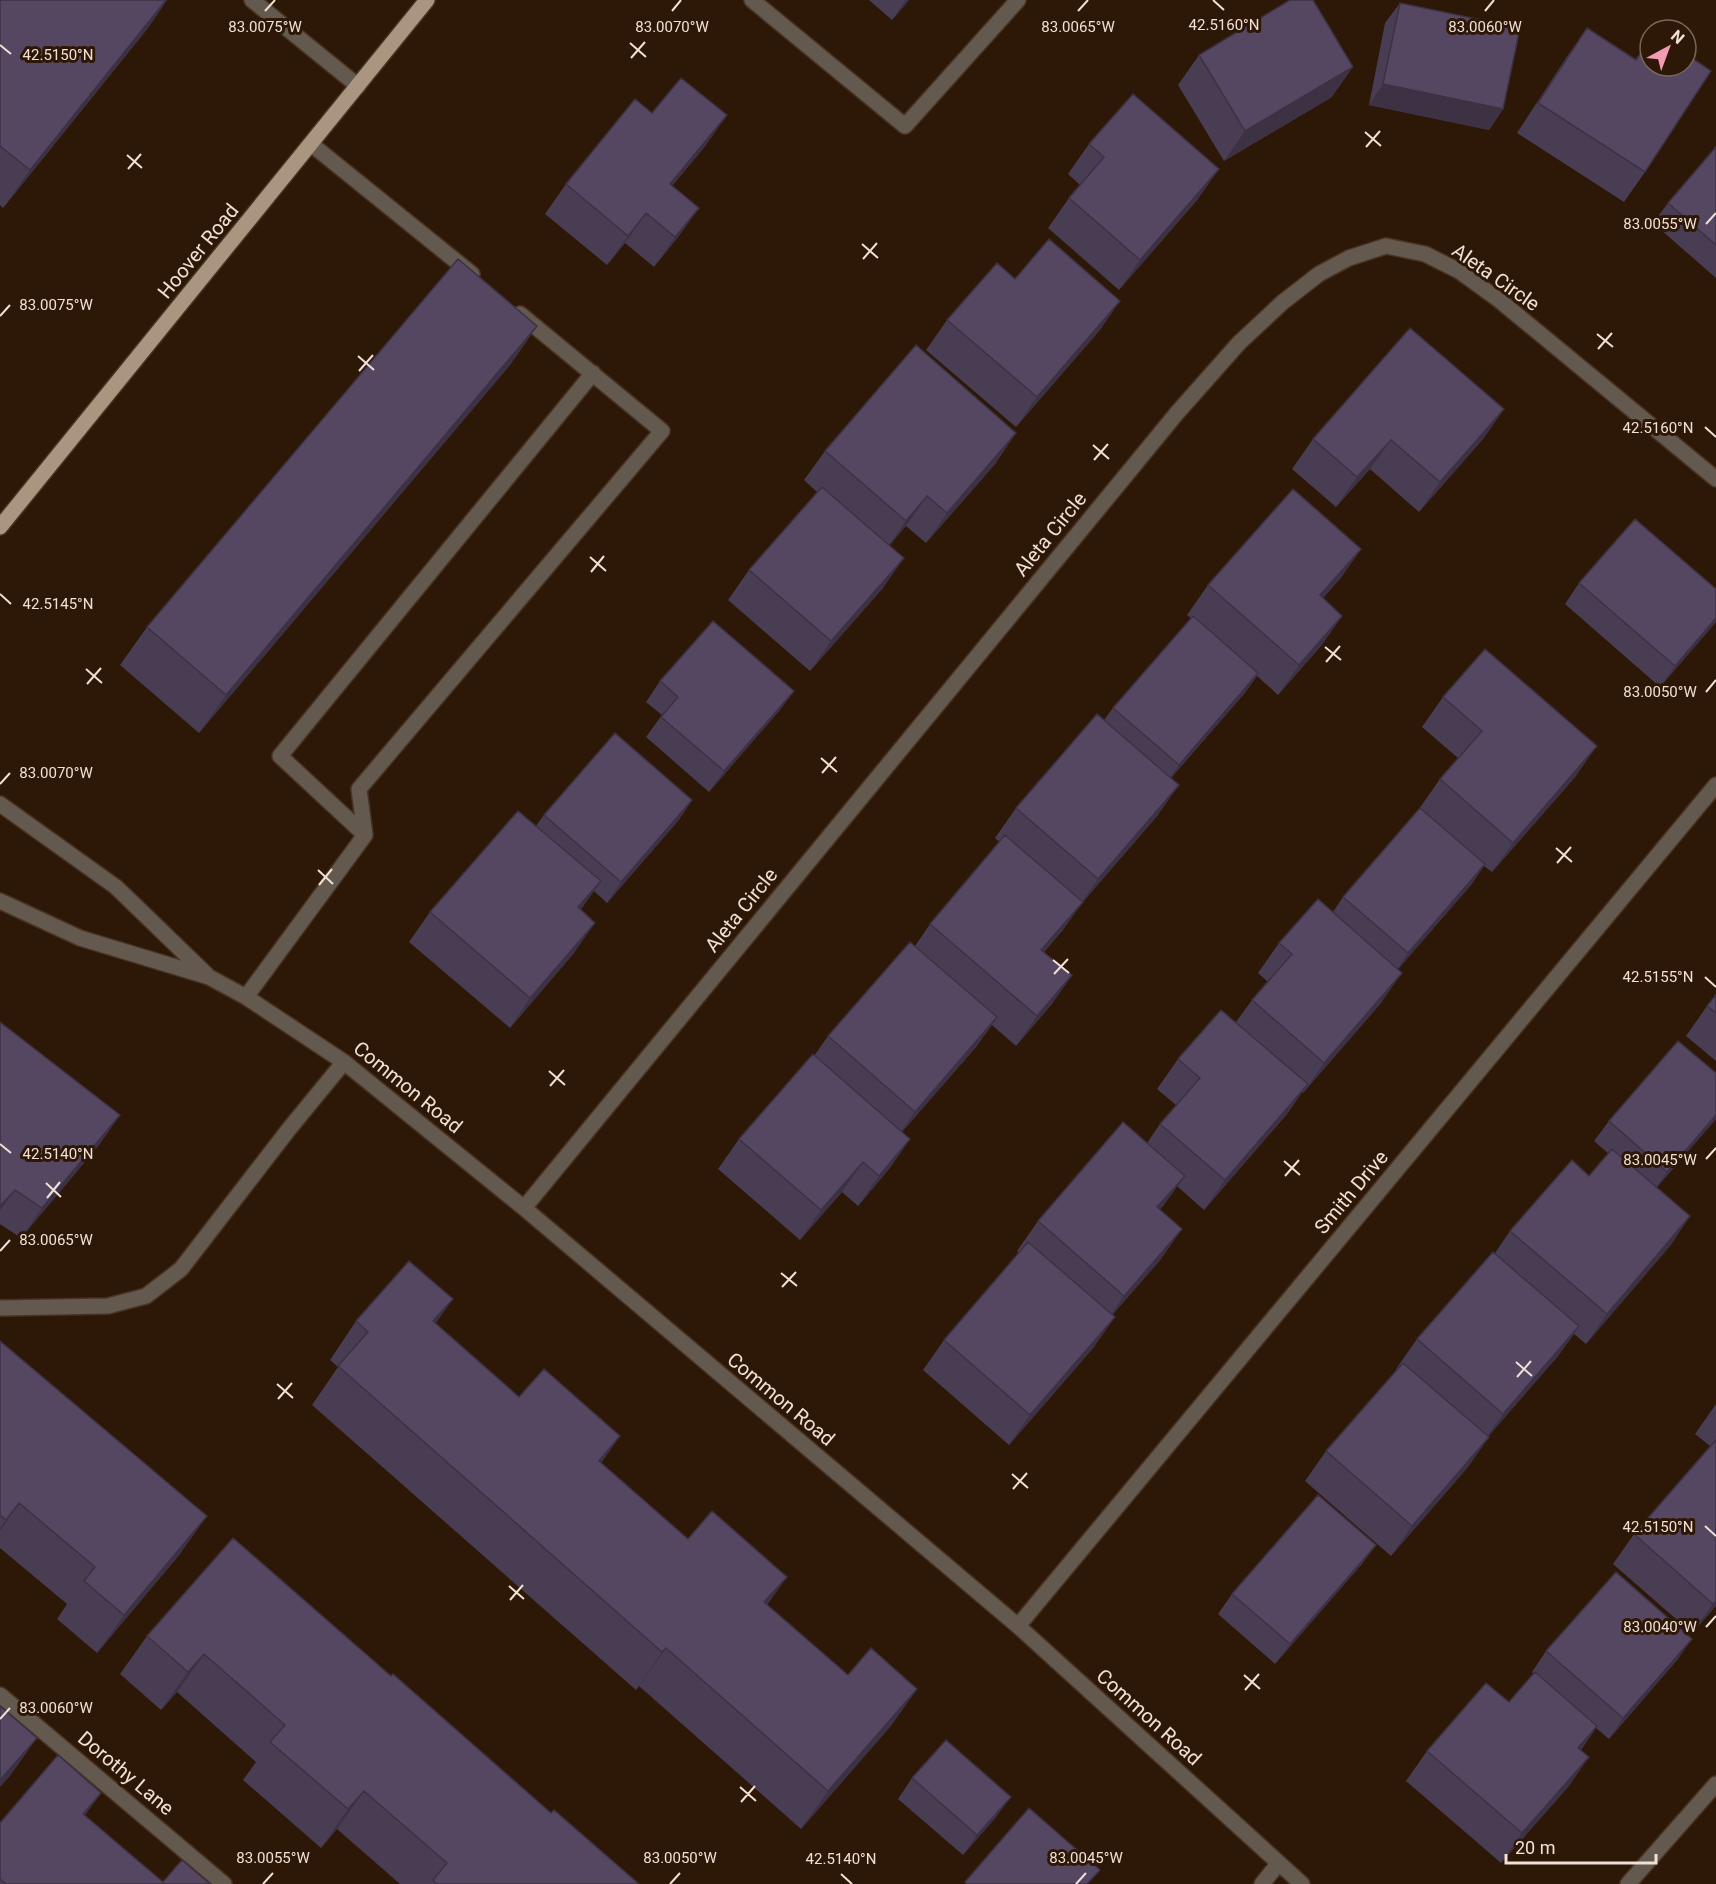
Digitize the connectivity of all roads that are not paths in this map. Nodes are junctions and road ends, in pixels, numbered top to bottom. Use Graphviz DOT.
graph roads {
  1 [pos="252,0"];
  2 [pos="427,0"];
  3 [pos="752,0"];
  4 [pos="1018,0"];
  5 [pos="358,86"];
  6 [pos="311,144"];
  7 [pos="484,284"];
  8 [pos="511,306"];
  9 [pos="593,373"];
  10 [pos="1716,479"];
  11 [pos="0,527"];
  12 [pos="1716,785"];
  13 [pos="0,804"];
  14 [pos="365,835"];
  15 [pos="0,901"];
  16 [pos="209,977"];
  17 [pos="246,997"];
  18 [pos="344,1062"];
  19 [pos="524,1209"];
  20 [pos="0,1308"];
  21 [pos="1018,1626"];
  22 [pos="0,1695"];
  23 [pos="1716,1784"];
  24 [pos="1278,1864"];
  25 [pos="224,1884"];
  26 [pos="1262,1884"];
  27 [pos="1302,1884"];
  28 [pos="1628,1884"];
  1 -- 5 [label="street"];
  2 -- 5 [label="main road, Hoover Road"];
  3 -- 4 [label="street"];
  5 -- 6 [label="main road, Hoover Road"];
  6 -- 7 [label="street"];
  6 -- 11 [label="main road, Hoover Road"];
  8 -- 9 [label="street"];
  9 -- 14 [label="street"];
  9 -- 14 [label="street"];
  10 -- 19 [label="street, Aleta Circle"];
  12 -- 21 [label="street, Smith Drive"];
  13 -- 16 [label="street, Common Road"];
  14 -- 17 [label="street"];
  15 -- 16 [label="street, Common Road"];
  16 -- 17 [label="street, Common Road"];
  17 -- 18 [label="street, Common Road"];
  18 -- 19 [label="street, Common Road"];
  18 -- 20 [label="street"];
  19 -- 21 [label="street, Common Road"];
  21 -- 24 [label="street, Common Road"];
  22 -- 25 [label="street, Dorothy Lane"];
  23 -- 28 [label="street"];
  24 -- 26 [label="street"];
  24 -- 27 [label="street, Common Road"];
}
